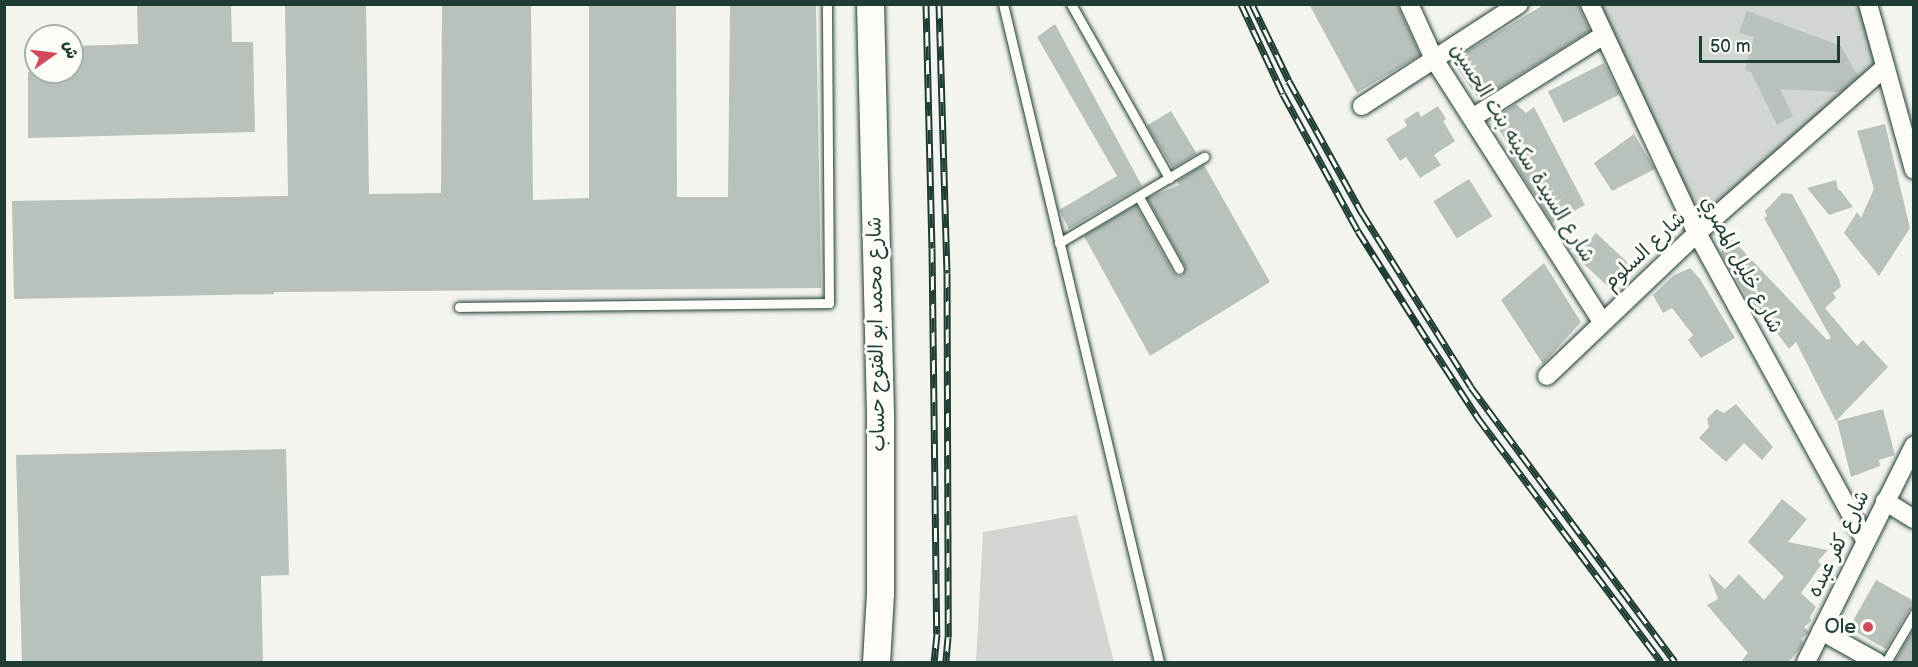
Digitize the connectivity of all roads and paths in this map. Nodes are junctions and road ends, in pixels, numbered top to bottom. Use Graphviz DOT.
graph roads {
  1 [pos="827,4"];
  2 [pos="870,4"];
  3 [pos="1003,4"];
  4 [pos="1071,4"];
  5 [pos="1409,4"];
  6 [pos="1519,4"];
  7 [pos="1590,4"];
  8 [pos="1868,4"];
  9 [pos="1604,35"];
  10 [pos="1434,59"];
  11 [pos="1886,68"];
  12 [pos="1362,106"];
  13 [pos="1472,118"];
  14 [pos="1204,157"];
  15 [pos="1914,170"];
  16 [pos="1169,178"];
  17 [pos="1139,197"];
  18 [pos="1697,233"];
  19 [pos="1059,243"];
  20 [pos="1179,268"];
  21 [pos="459,307"];
  22 [pos="1602,322"];
  23 [pos="1547,376"];
  24 [pos="1914,445"];
  25 [pos="1885,501"];
  26 [pos="1914,519"];
  27 [pos="1865,540"];
  28 [pos="1914,614"];
  29 [pos="1821,631"];
  30 [pos="876,663"];
  31 [pos="1159,663"];
  32 [pos="1806,663"];
  33 [pos="1877,663"];
  34 [pos="1886,663"];
  1 -- 21 [label="lane"];
  2 -- 30 [label="street, شارع محمد ابو الفتوح حساب"];
  3 -- 19 [label="lane"];
  4 -- 16 [label="lane"];
  5 -- 10 [label="street, شارع السيدة سكينه بنت الحسين"];
  6 -- 10 [label="street"];
  7 -- 9 [label="street, شارع خليل المصري"];
  8 -- 11 [label="street"];
  9 -- 13 [label="street"];
  9 -- 18 [label="street, شارع خليل المصري"];
  10 -- 12 [label="street"];
  10 -- 13 [label="street, شارع السيدة سكينه بنت الحسين"];
  11 -- 15 [label="street"];
  11 -- 18 [label="street, شارع السلوم"];
  13 -- 22 [label="street, شارع السيدة سكينه بنت الحسين"];
  14 -- 16 [label="lane"];
  16 -- 17 [label="lane"];
  17 -- 19 [label="lane"];
  17 -- 20 [label="lane"];
  18 -- 22 [label="street, شارع السلوم"];
  18 -- 27 [label="street, شارع خليل المصري"];
  19 -- 31 [label="lane"];
  22 -- 23 [label="street, شارع السلوم"];
  24 -- 25 [label="street, شارع كفر عبده"];
  25 -- 26 [label="street"];
  25 -- 27 [label="street, شارع كفر عبده"];
  27 -- 29 [label="street, شارع كفر عبده"];
  28 -- 34 [label="lane"];
  29 -- 32 [label="street, شارع كفر عبده"];
  29 -- 33 [label="street"];
}
